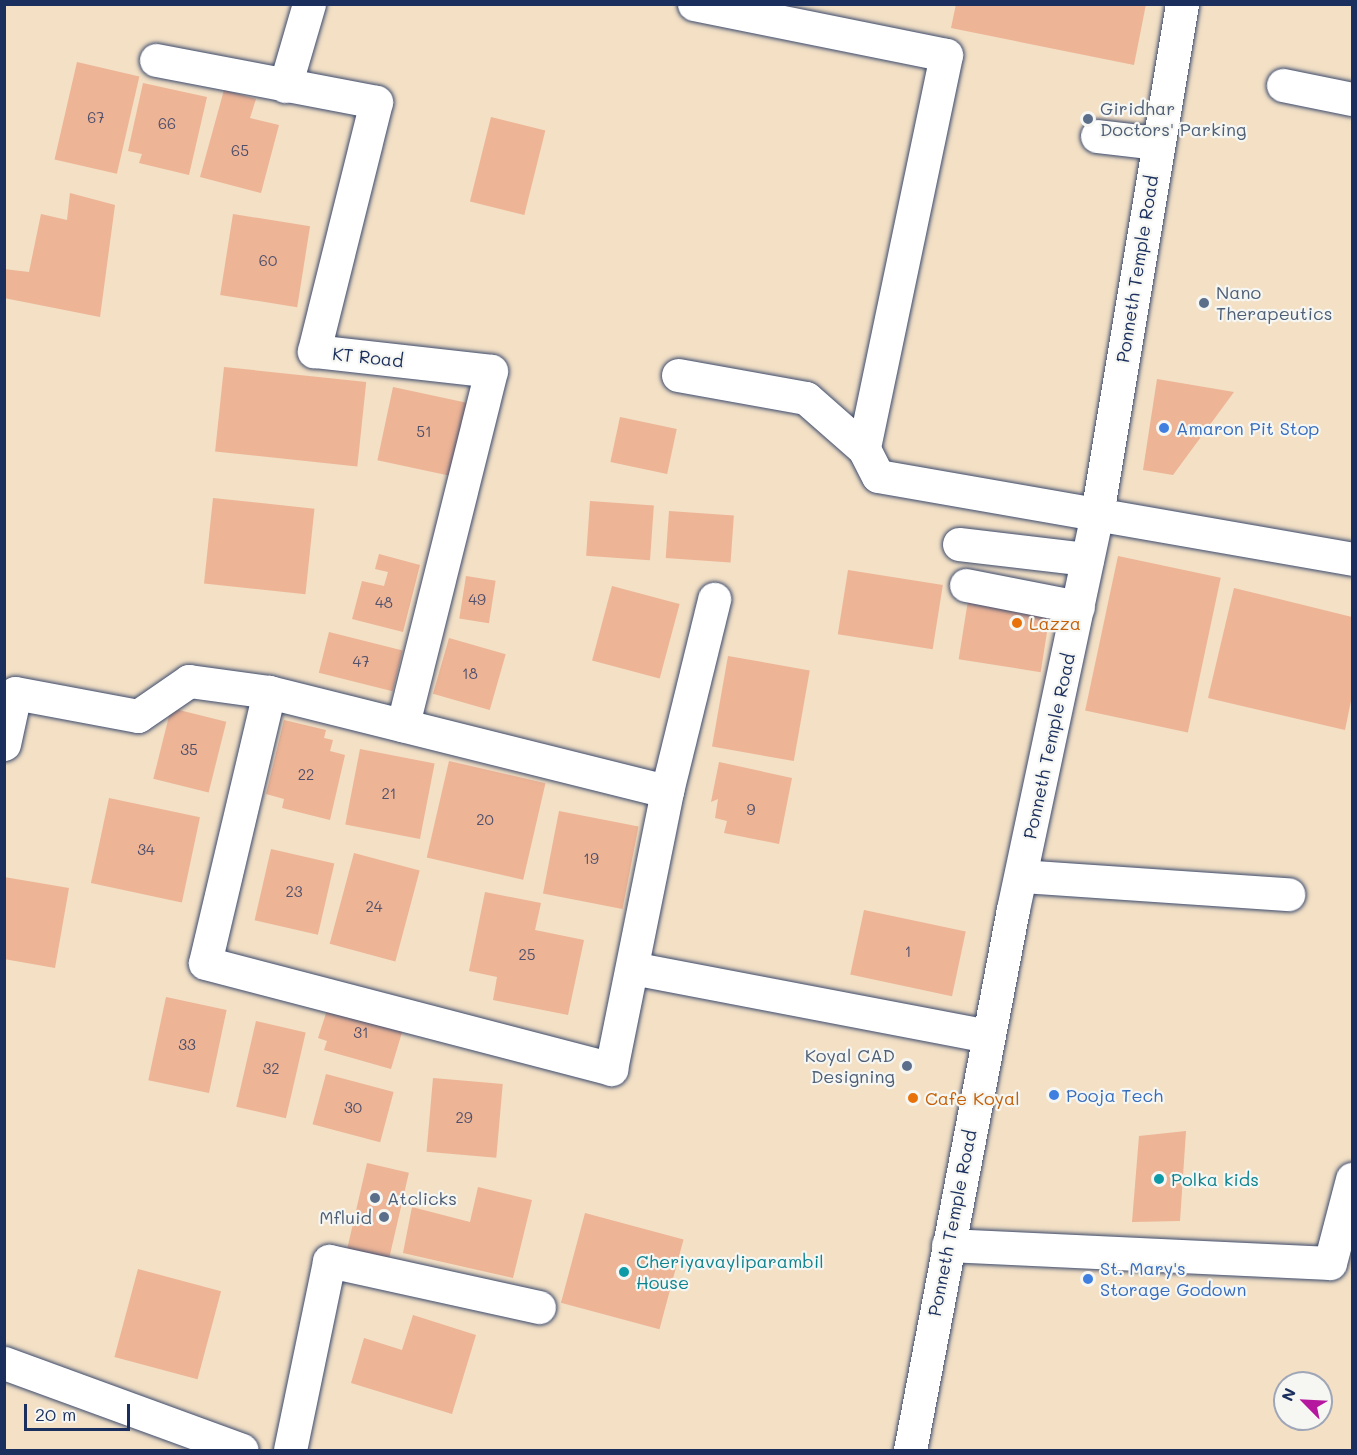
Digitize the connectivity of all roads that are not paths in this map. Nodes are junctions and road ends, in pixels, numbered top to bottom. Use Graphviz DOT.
graph roads {
  1 [pos="309,4"];
  2 [pos="1182,4"];
  3 [pos="708,6"];
  4 [pos="156,60"];
  5 [pos="285,86"];
  6 [pos="1283,86"];
  7 [pos="1353,99"];
  8 [pos="1097,136"];
  9 [pos="1157,143"];
  10 [pos="678,375"];
  11 [pos="864,449"];
  12 [pos="1097,514"];
  13 [pos="959,544"];
  14 [pos="1087,559"];
  15 [pos="1353,559"];
  16 [pos="966,585"];
  17 [pos="714,599"];
  18 [pos="1078,607"];
  19 [pos="270,692"];
  20 [pos="403,725"];
  21 [pos="4,744"];
  22 [pos="667,791"];
  23 [pos="1020,876"];
  24 [pos="1288,894"];
  25 [pos="632,968"];
  26 [pos="988,1036"];
  27 [pos="1353,1179"];
  28 [pos="948,1245"];
  29 [pos="539,1307"];
  30 [pos="4,1364"];
  31 [pos="242,1450"];
  32 [pos="290,1450"];
  33 [pos="910,1450"];
  1 -- 5 [label="street"];
  2 -- 9 [label="street, Ponneth Temple Road"];
  3 -- 11 [label="street"];
  4 -- 5 [label="street"];
  5 -- 20 [label="street, KT Road"];
  6 -- 7 [label="street"];
  8 -- 9 [label="street"];
  9 -- 12 [label="street, Ponneth Temple Road"];
  10 -- 11 [label="street"];
  11 -- 12 [label="street"];
  12 -- 14 [label="street, Ponneth Temple Road"];
  12 -- 15 [label="street"];
  13 -- 14 [label="street"];
  14 -- 18 [label="street, Ponneth Temple Road"];
  16 -- 18 [label="street"];
  17 -- 22 [label="street"];
  18 -- 23 [label="street, Ponneth Temple Road"];
  19 -- 20 [label="street"];
  19 -- 21 [label="street"];
  19 -- 25 [label="street"];
  20 -- 22 [label="street"];
  22 -- 25 [label="street"];
  23 -- 24 [label="street"];
  23 -- 26 [label="street, Ponneth Temple Road"];
  25 -- 26 [label="street"];
  26 -- 28 [label="street, Ponneth Temple Road"];
  27 -- 28 [label="street"];
  28 -- 33 [label="street, Ponneth Temple Road"];
  29 -- 32 [label="street"];
  30 -- 31 [label="street"];
}
